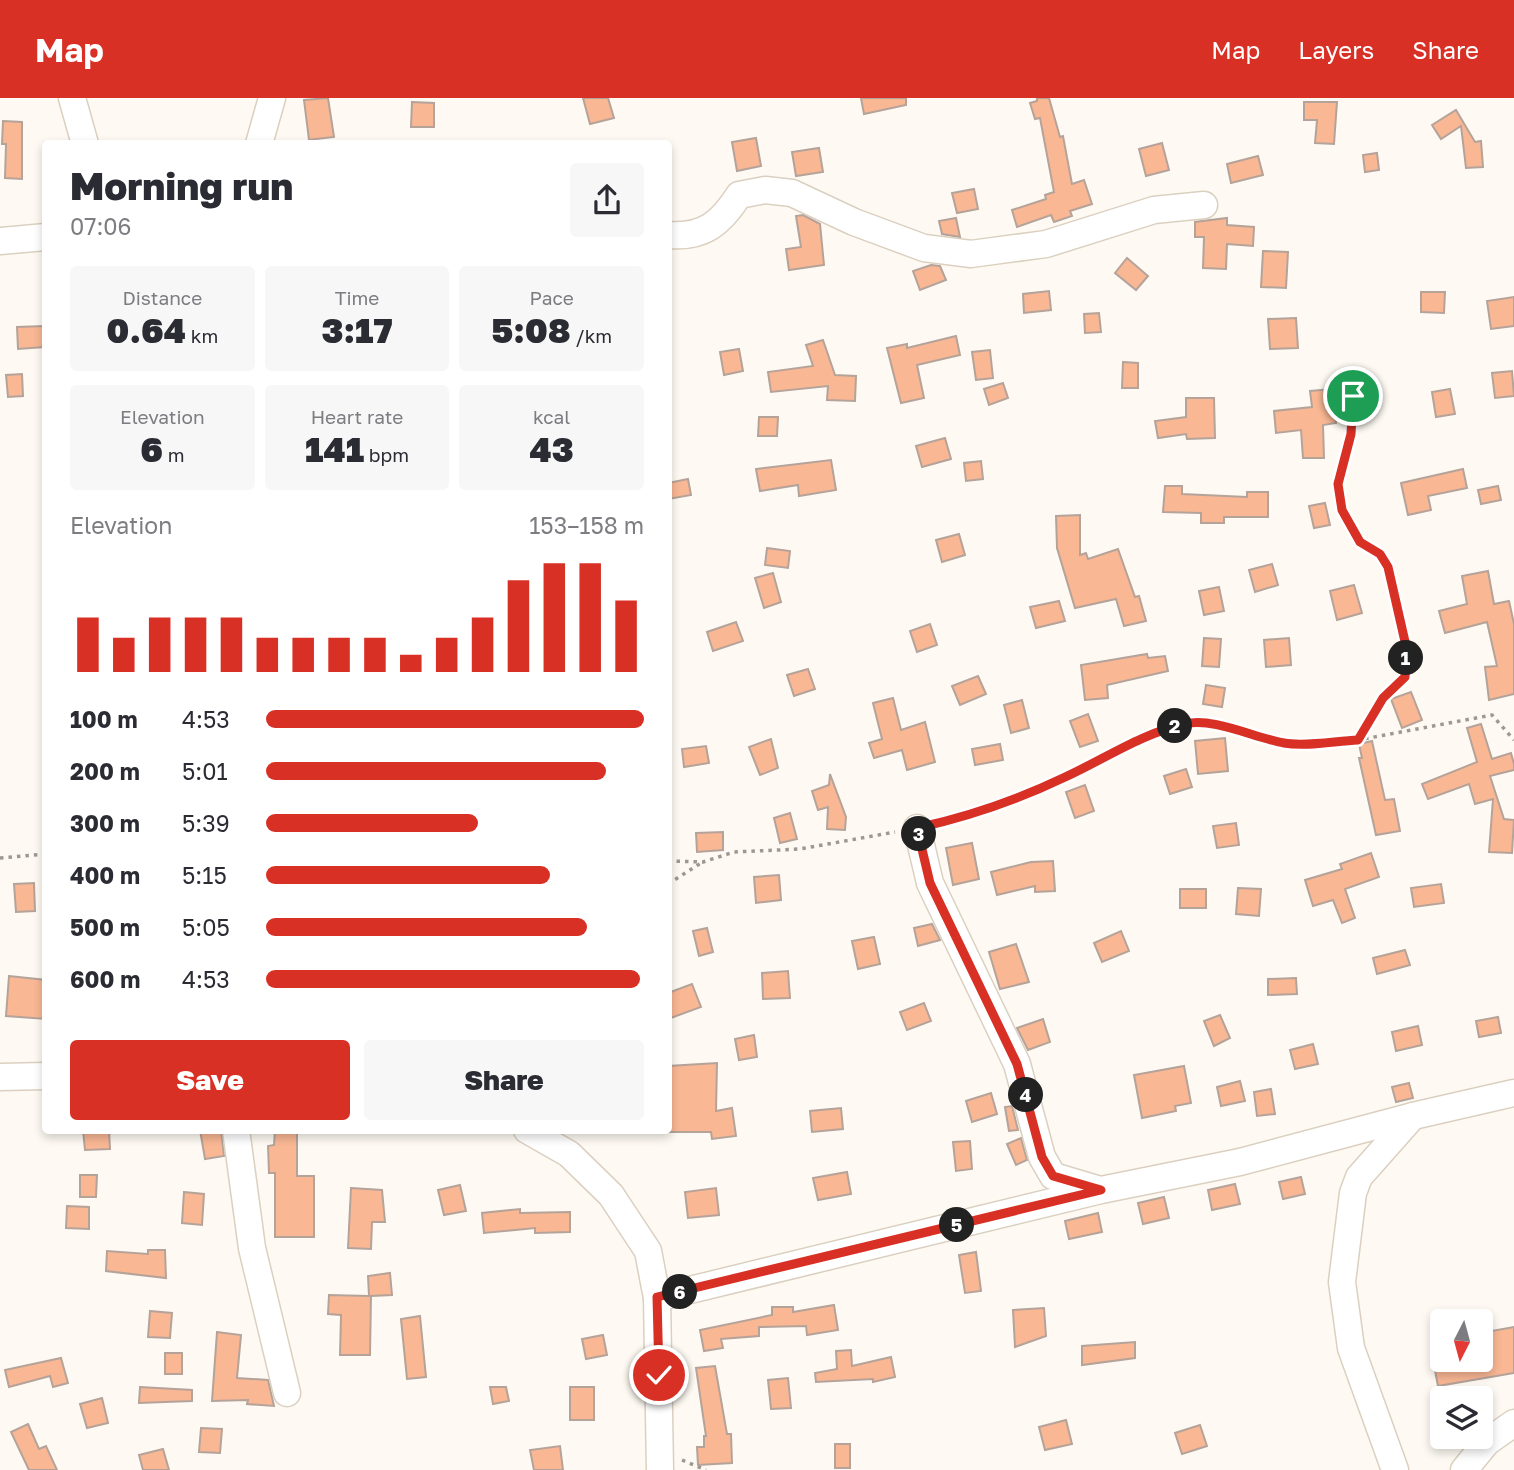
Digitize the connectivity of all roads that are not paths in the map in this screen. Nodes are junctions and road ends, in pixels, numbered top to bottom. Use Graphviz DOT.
graph roads {
  1 [pos="72,98"];
  2 [pos="272,98"];
  3 [pos="84,140"];
  4 [pos="260,140"];
  5 [pos="1205,205"];
  6 [pos="672,235"];
  7 [pos="42,237"];
  8 [pos="7,241"];
  9 [pos="42,254"];
  10 [pos="917,828"];
  11 [pos="42,1076"];
  12 [pos="0,1077"];
  13 [pos="1514,1094"];
  14 [pos="1413,1116"];
  15 [pos="237,1134"];
  16 [pos="534,1134"];
  17 [pos="1101,1190"];
  18 [pos="657,1297"];
  19 [pos="287,1393"];
  20 [pos="1514,1423"];
  21 [pos="660,1470"];
  22 [pos="1395,1470"];
  23 [pos="1464,1470"];
  1 -- 3 [label="street"];
  2 -- 4 [label="street"];
  5 -- 6 [label="street"];
  7 -- 8 [label="street"];
  8 -- 9 [label="street"];
  10 -- 17 [label="street"];
  11 -- 12 [label="street"];
  13 -- 14 [label="street"];
  14 -- 17 [label="street"];
  14 -- 22 [label="street"];
  15 -- 19 [label="street"];
  16 -- 18 [label="street"];
  17 -- 18 [label="street"];
  18 -- 21 [label="street"];
  20 -- 23 [label="street"];
}
